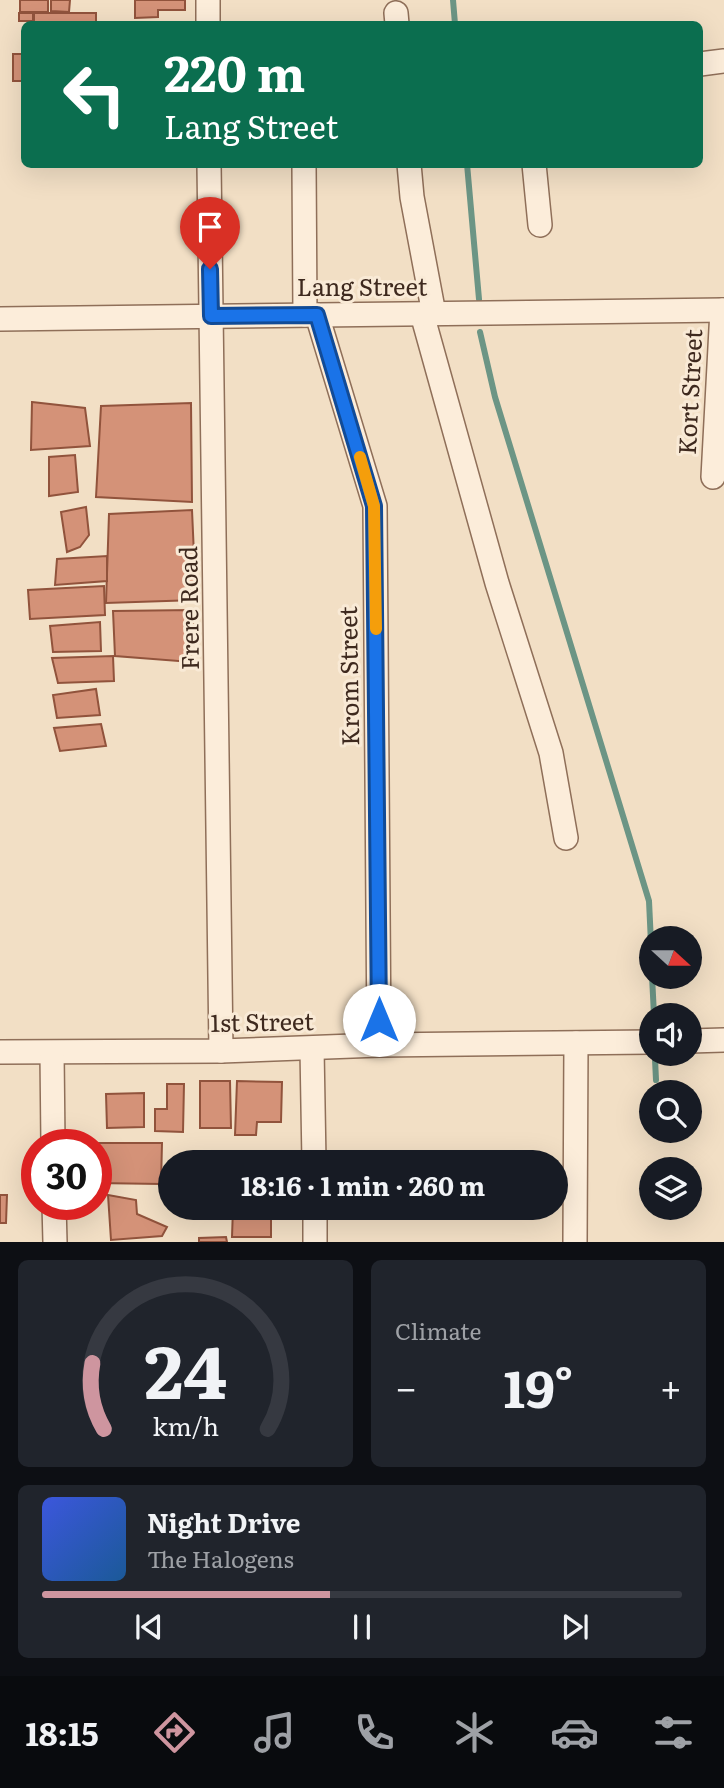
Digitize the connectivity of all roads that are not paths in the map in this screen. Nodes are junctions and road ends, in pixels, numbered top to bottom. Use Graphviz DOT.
graph roads {
  1 [pos="208,0"];
  2 [pos="208,21"];
  3 [pos="724,61"];
  4 [pos="703,64"];
  5 [pos="209,168"];
  6 [pos="304,168"];
  7 [pos="409,168"];
  8 [pos="534,168"];
  9 [pos="540,225"];
  10 [pos="723,310"];
  11 [pos="428,314"];
  12 [pos="311,315"];
  13 [pos="211,316"];
  14 [pos="0,319"];
  15 [pos="713,477"];
  16 [pos="566,838"];
  17 [pos="724,1040"];
  18 [pos="702,1041"];
  19 [pos="639,1042"];
  20 [pos="576,1043"];
  21 [pos="379,1045"];
  22 [pos="312,1049"];
  23 [pos="222,1051"];
  24 [pos="0,1052"];
  25 [pos="52,1053"];
  26 [pos="53,1129"];
  27 [pos="314,1150"];
  28 [pos="54,1220"];
  29 [pos="315,1220"];
  30 [pos="55,1242"];
  31 [pos="315,1242"];
  32 [pos="575,1242"];
  1 -- 2 [label="street"];
  3 -- 4 [label="street"];
  5 -- 13 [label="street, Frere Road"];
  6 -- 12 [label="street, Krom Street"];
  7 -- 11 [label="street"];
  8 -- 9 [label="street"];
  10 -- 11 [label="street, Lang Street"];
  10 -- 15 [label="street, Kort Street"];
  11 -- 12 [label="street, Lang Street"];
  11 -- 16 [label="street"];
  12 -- 13 [label="street, Lang Street"];
  12 -- 21 [label="street, Krom Street"];
  13 -- 14 [label="street, Lang Street"];
  13 -- 23 [label="street, Frere Road"];
  17 -- 18 [label="street"];
  19 -- 20 [label="street, 1st Street"];
  20 -- 21 [label="street, 1st Street"];
  20 -- 32 [label="street"];
  21 -- 22 [label="street, 1st Street"];
  22 -- 23 [label="street, 1st Street"];
  22 -- 27 [label="street"];
  23 -- 25 [label="street, 1st Street"];
  24 -- 25 [label="street, 1st Street"];
  25 -- 26 [label="street"];
  28 -- 30 [label="street"];
  29 -- 31 [label="street"];
}
